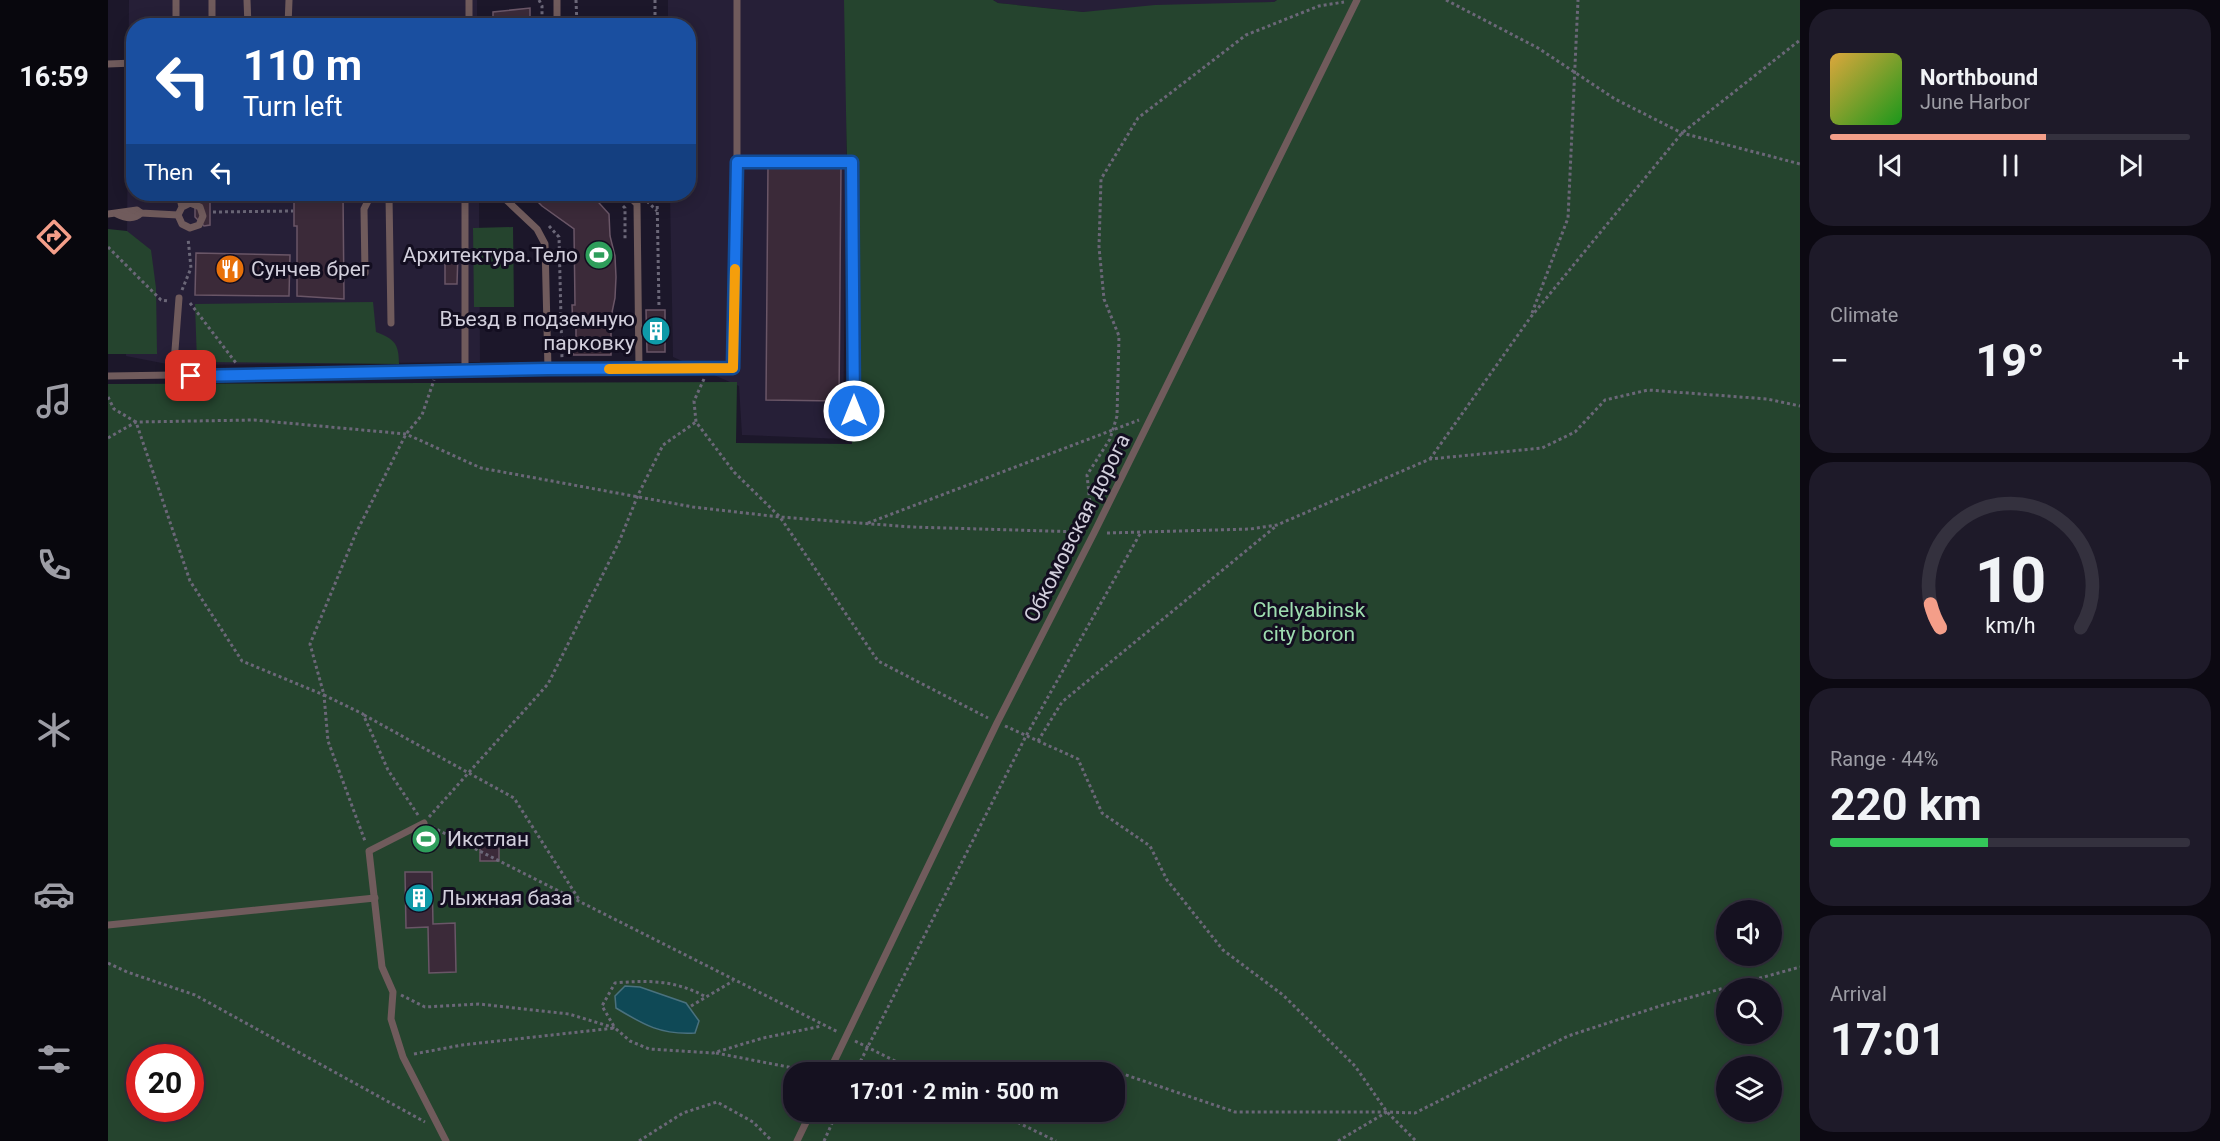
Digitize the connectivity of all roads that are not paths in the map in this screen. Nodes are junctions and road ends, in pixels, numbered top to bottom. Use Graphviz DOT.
graph roads {
  1 [pos="176,0"];
  2 [pos="212,0"];
  3 [pos="248,0"];
  4 [pos="289,0"];
  5 [pos="469,0"];
  6 [pos="557,0"];
  7 [pos="736,0"];
  8 [pos="1356,0"];
  9 [pos="176,18"];
  10 [pos="212,18"];
  11 [pos="248,18"];
  12 [pos="288,18"];
  13 [pos="469,18"];
  14 [pos="557,18"];
  15 [pos="126,63"];
  16 [pos="108,64"];
  17 [pos="737,162"];
  18 [pos="181,201"];
  19 [pos="368,201"];
  20 [pos="389,201"];
  21 [pos="465,201"];
  22 [pos="507,201"];
  23 [pos="634,201"];
  24 [pos="182,207"];
  25 [pos="108,214"];
  26 [pos="178,215"];
  27 [pos="365,273"];
  28 [pos="179,298"];
  29 [pos="392,323"];
  30 [pos="639,368"];
  31 [pos="548,369"];
  32 [pos="465,371"];
  33 [pos="108,376"];
  34 [pos="172,376"];
  35 [pos="877,412"];
  36 [pos="424,823"];
  37 [pos="375,898"];
  38 [pos="108,925"];
  39 [pos="834,1062"];
  40 [pos="806,1122"];
  41 [pos="446,1141"];
  42 [pos="797,1141"];
  1 -- 9 [label="lane"];
  2 -- 10 [label="lane"];
  3 -- 11 [label="lane"];
  4 -- 12 [label="lane"];
  5 -- 13 [label="lane"];
  6 -- 14 [label="lane"];
  7 -- 17 [label="lane"];
  8 -- 39 [label="lane, Обкомовская дорога"];
  15 -- 16 [label="lane"];
  17 -- 30 [label="lane"];
  17 -- 35 [label="lane"];
  18 -- 24 [label="lane"];
  19 -- 27 [label="lane"];
  20 -- 29 [label="lane"];
  21 -- 32 [label="lane"];
  22 -- 31 [label="lane"];
  23 -- 30 [label="lane"];
  24 -- 26 [label="lane"];
  24 -- 26 [label="lane"];
  25 -- 26 [label="lane"];
  28 -- 34 [label="lane"];
  30 -- 31 [label="lane"];
  31 -- 32 [label="lane"];
  32 -- 34 [label="lane"];
  33 -- 34 [label="lane"];
  36 -- 37 [label="lane"];
  37 -- 38 [label="lane"];
  37 -- 41 [label="lane"];
  40 -- 42 [label="lane"];
}
